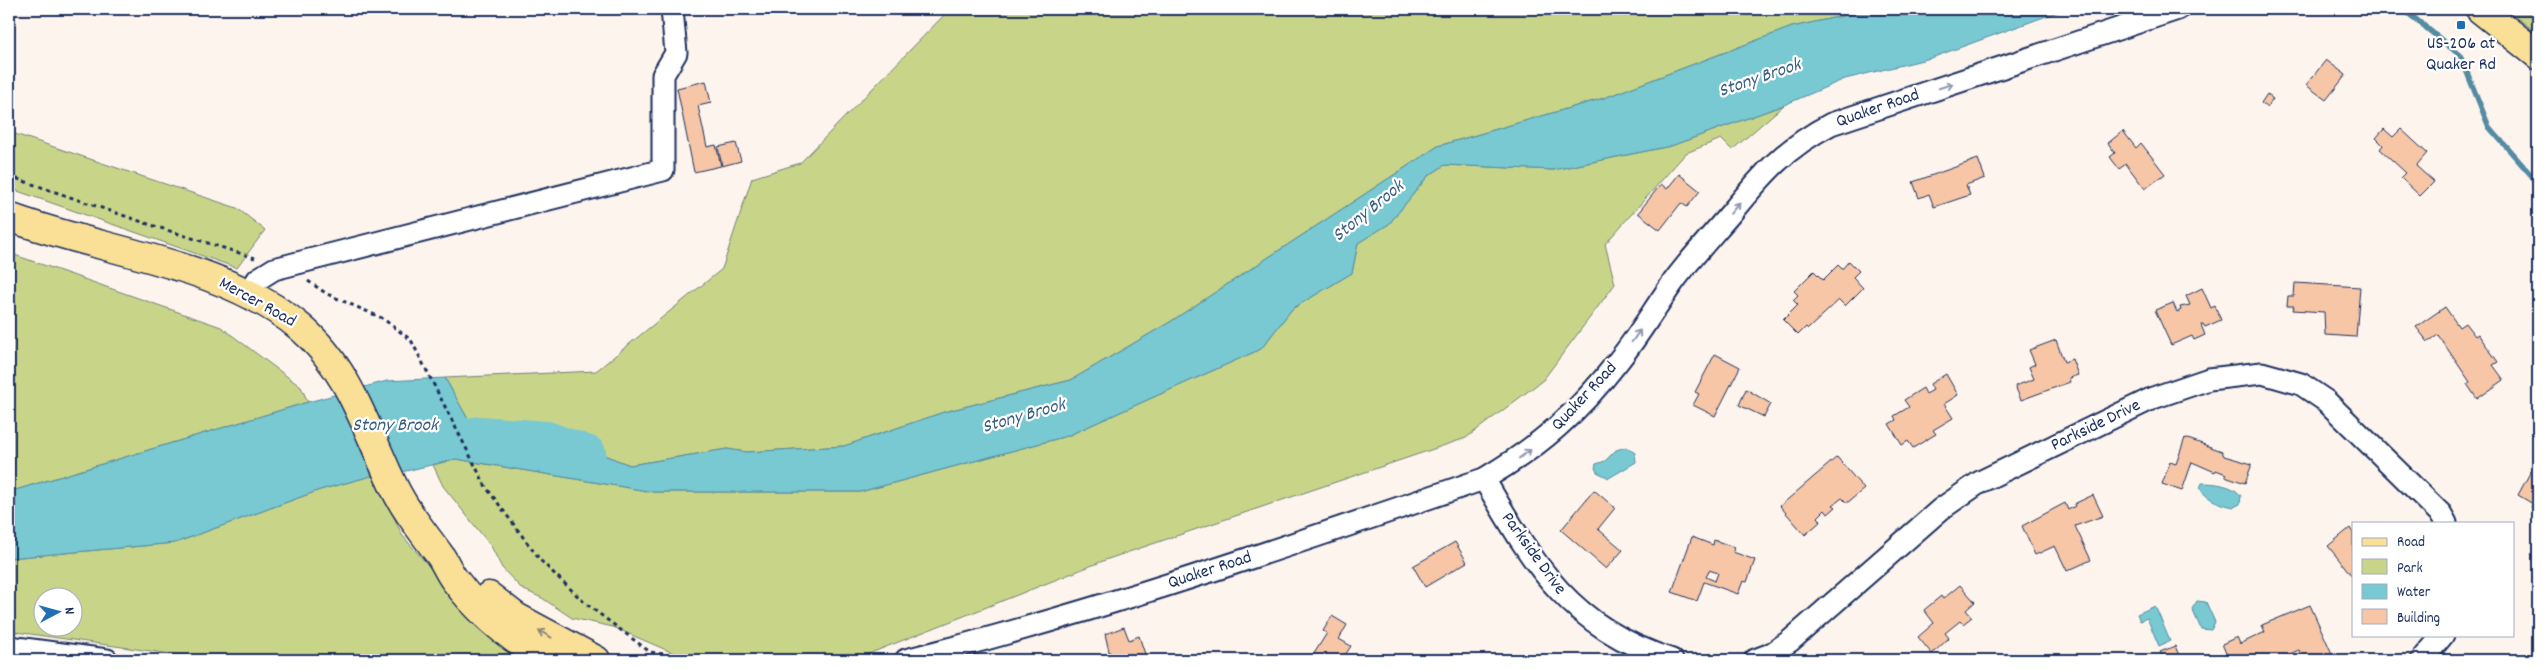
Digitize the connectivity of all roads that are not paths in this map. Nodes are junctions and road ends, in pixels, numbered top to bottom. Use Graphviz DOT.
graph roads {
  1 [pos="672,9"];
  2 [pos="2178,9"];
  3 [pos="2480,9"];
  4 [pos="2538,55"];
  5 [pos="9,217"];
  6 [pos="248,294"];
  7 [pos="1484,479"];
  8 [pos="2445,522"];
  9 [pos="443,559"];
  10 [pos="2442,636"];
  11 [pos="9,647"];
  12 [pos="588,659"];
  13 [pos="107,660"];
  14 [pos="548,660"];
  15 [pos="906,660"];
  16 [pos="1672,660"];
  17 [pos="1754,660"];
  18 [pos="2422,660"];
  1 -- 6 [label="street"];
  7 -- 2 [label="street, Quaker Road, one-way"];
  3 -- 4 [label="main road"];
  5 -- 6 [label="main road, Mercer Road"];
  6 -- 9 [label="main road, Mercer Road"];
  7 -- 15 [label="street, Quaker Road"];
  7 -- 16 [label="street, Parkside Drive"];
  8 -- 17 [label="street, Parkside Drive"];
  12 -- 9 [label="main road, Mercer Road, one-way"];
  9 -- 14 [label="main road, Mercer Road"];
  10 -- 18 [label="street"];
  11 -- 13 [label="street"];
}
